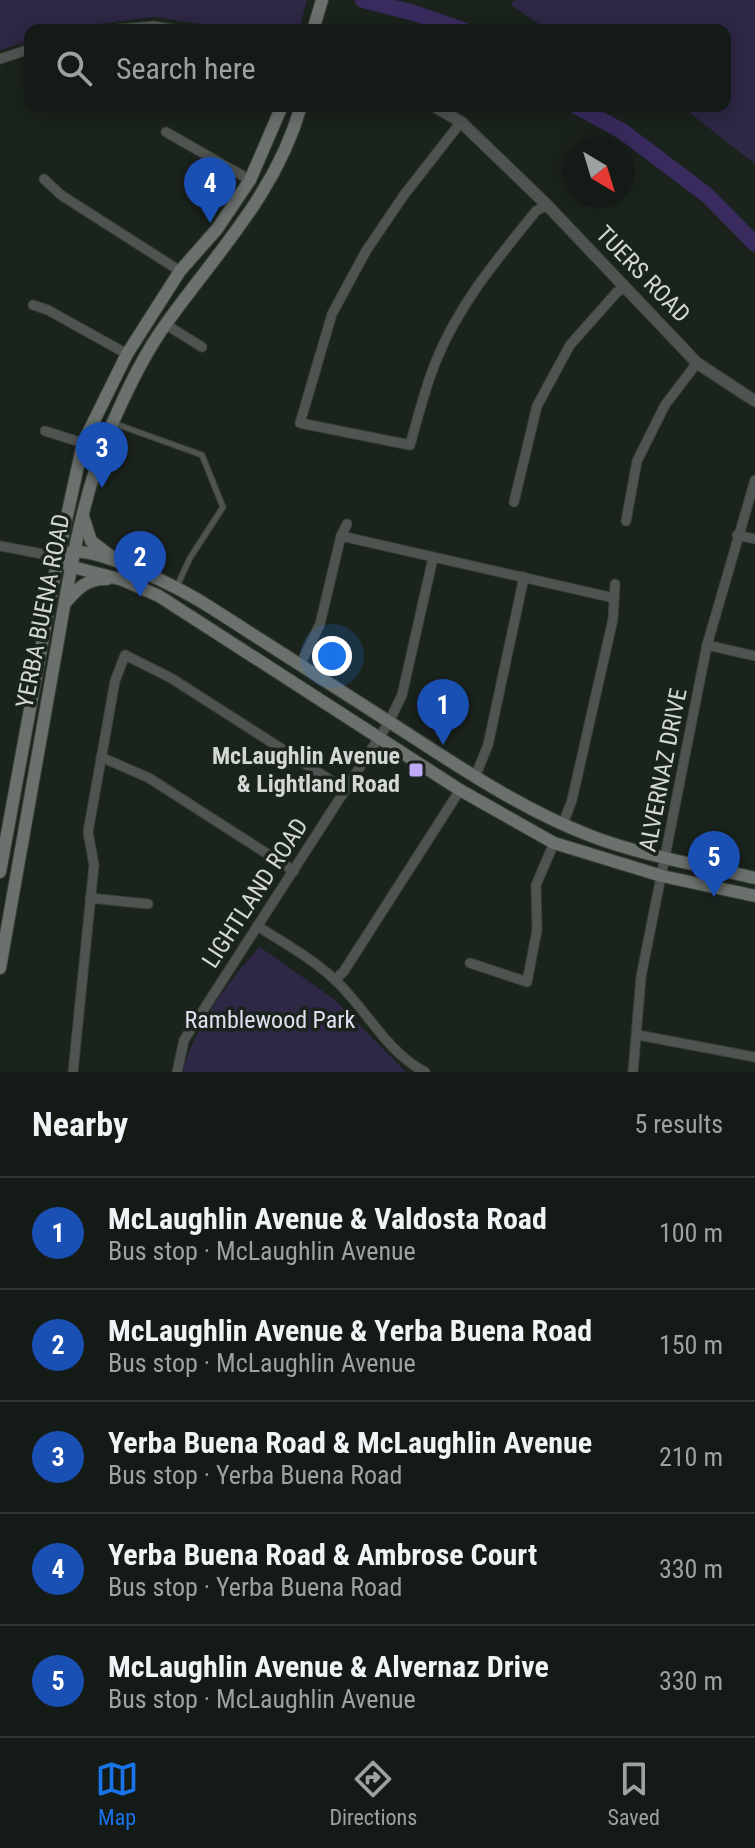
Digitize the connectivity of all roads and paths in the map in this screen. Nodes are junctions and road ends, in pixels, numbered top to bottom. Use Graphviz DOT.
graph roads {
  1 [pos="322,0"];
  2 [pos="315,24"];
  3 [pos="24,51"];
  4 [pos="0,59"];
  5 [pos="279,112"];
  6 [pos="299,112"];
  7 [pos="444,112"];
  8 [pos="461,122"];
  9 [pos="166,132"];
  10 [pos="44,179"];
  11 [pos="250,180"];
  12 [pos="547,205"];
  13 [pos="180,271"];
  14 [pos="625,288"];
  15 [pos="33,305"];
  16 [pos="165,324"];
  17 [pos="202,347"];
  18 [pos="127,354"];
  19 [pos="697,363"];
  20 [pos="755,401"];
  21 [pos="113,423"];
  22 [pos="45,431"];
  23 [pos="83,443"];
  24 [pos="755,480"];
  25 [pos="514,502"];
  26 [pos="83,517"];
  27 [pos="626,521"];
  28 [pos="347,524"];
  29 [pos="737,535"];
  30 [pos="341,536"];
  31 [pos="755,539"];
  32 [pos="0,546"];
  33 [pos="74,551"];
  34 [pos="58,557"];
  35 [pos="433,558"];
  36 [pos="125,565"];
  37 [pos="69,566"];
  38 [pos="524,577"];
  39 [pos="123,580"];
  40 [pos="615,584"];
  41 [pos="176,587"];
  42 [pos="614,598"];
  43 [pos="64,605"];
  44 [pos="707,645"];
  45 [pos="755,656"];
  46 [pos="300,665"];
  47 [pos="389,722"];
  48 [pos="380,737"];
  49 [pos="101,757"];
  50 [pos="475,777"];
  51 [pos="346,790"];
  52 [pos="460,790"];
  53 [pos="563,824"];
  54 [pos="554,843"];
  55 [pos="666,858"];
  56 [pos="294,871"];
  57 [pos="0,872"];
  58 [pos="662,876"];
  59 [pos="755,878"];
  60 [pos="755,896"];
  61 [pos="90,898"];
  62 [pos="148,904"];
  63 [pos="257,926"];
  64 [pos="470,963"];
  65 [pos="0,968"];
  66 [pos="335,980"];
  67 [pos="638,1035"];
  68 [pos="755,1057"];
  69 [pos="421,1071"];
  70 [pos="73,1072"];
  71 [pos="177,1072"];
  72 [pos="633,1072"];
  1 -- 2 [label="main road"];
  3 -- 4 [label="street"];
  5 -- 11 [label="main road, YERBA BUENA ROAD"];
  6 -- 16 [label="main road, YERBA BUENA ROAD"];
  7 -- 8 [label="street, TUERS ROAD"];
  8 -- 12 [label="street, TUERS ROAD"];
  8 -- 12 [label="street"];
  9 -- 11 [label="street"];
  10 -- 13 [label="street"];
  11 -- 13 [label="main road, YERBA BUENA ROAD"];
  12 -- 14 [label="street, TUERS ROAD"];
  13 -- 18 [label="main road, YERBA BUENA ROAD"];
  14 -- 19 [label="street, TUERS ROAD"];
  14 -- 25 [label="street"];
  15 -- 18 [label="street"];
  16 -- 17 [label="street"];
  16 -- 21 [label="main road, YERBA BUENA ROAD"];
  18 -- 23 [label="main road, YERBA BUENA ROAD"];
  19 -- 20 [label="street, TUERS ROAD"];
  19 -- 27 [label="street"];
  21 -- 26 [label="main road, YERBA BUENA ROAD"];
  21 -- 41 [label="lane"];
  22 -- 23 [label="street"];
  23 -- 34 [label="main road, YERBA BUENA ROAD"];
  24 -- 29 [label="street, ALVERNAZ DRIVE"];
  26 -- 33 [label="main road, YERBA BUENA ROAD"];
  26 -- 36 [label="main road"];
  28 -- 30 [label="street"];
  29 -- 31 [label="street"];
  29 -- 44 [label="street, ALVERNAZ DRIVE"];
  30 -- 35 [label="street"];
  30 -- 46 [label="street"];
  32 -- 34 [label="street"];
  33 -- 34 [label="main road"];
  33 -- 36 [label="main road"];
  33 -- 37 [label="main road, YERBA BUENA ROAD"];
  34 -- 37 [label="main road"];
  34 -- 57 [label="main road, YERBA BUENA ROAD"];
  35 -- 38 [label="street"];
  35 -- 47 [label="street, LIGHTLAND ROAD"];
  36 -- 41 [label="main road"];
  37 -- 39 [label="main road"];
  37 -- 43 [label="main road, YERBA BUENA ROAD"];
  38 -- 42 [label="street"];
  38 -- 50 [label="street"];
  39 -- 43 [label="main road"];
  39 -- 48 [label="main road"];
  40 -- 42 [label="street"];
  41 -- 46 [label="main road"];
  42 -- 53 [label="street"];
  43 -- 65 [label="main road, YERBA BUENA ROAD"];
  44 -- 45 [label="street"];
  44 -- 55 [label="street, ALVERNAZ DRIVE"];
  46 -- 47 [label="main road"];
  47 -- 48 [label="street, LIGHTLAND ROAD"];
  47 -- 50 [label="main road"];
  48 -- 51 [label="street, LIGHTLAND ROAD"];
  48 -- 52 [label="main road"];
  49 -- 51 [label="street"];
  49 -- 56 [label="street"];
  49 -- 61 [label="street"];
  50 -- 53 [label="main road"];
  51 -- 56 [label="street, LIGHTLAND ROAD"];
  52 -- 54 [label="main road"];
  52 -- 66 [label="street"];
  53 -- 55 [label="main road"];
  54 -- 58 [label="main road"];
  54 -- 64 [label="street"];
  55 -- 58 [label="street, ALVERNAZ DRIVE"];
  55 -- 59 [label="main road"];
  56 -- 63 [label="street, LIGHTLAND ROAD"];
  58 -- 60 [label="main road"];
  58 -- 67 [label="street, ALVERNAZ DRIVE"];
  61 -- 62 [label="street"];
  61 -- 70 [label="street"];
  63 -- 66 [label="street"];
  63 -- 71 [label="street, LIGHTLAND ROAD"];
  66 -- 69 [label="street"];
  67 -- 68 [label="street"];
  67 -- 72 [label="street, ALVERNAZ DRIVE"];
}
